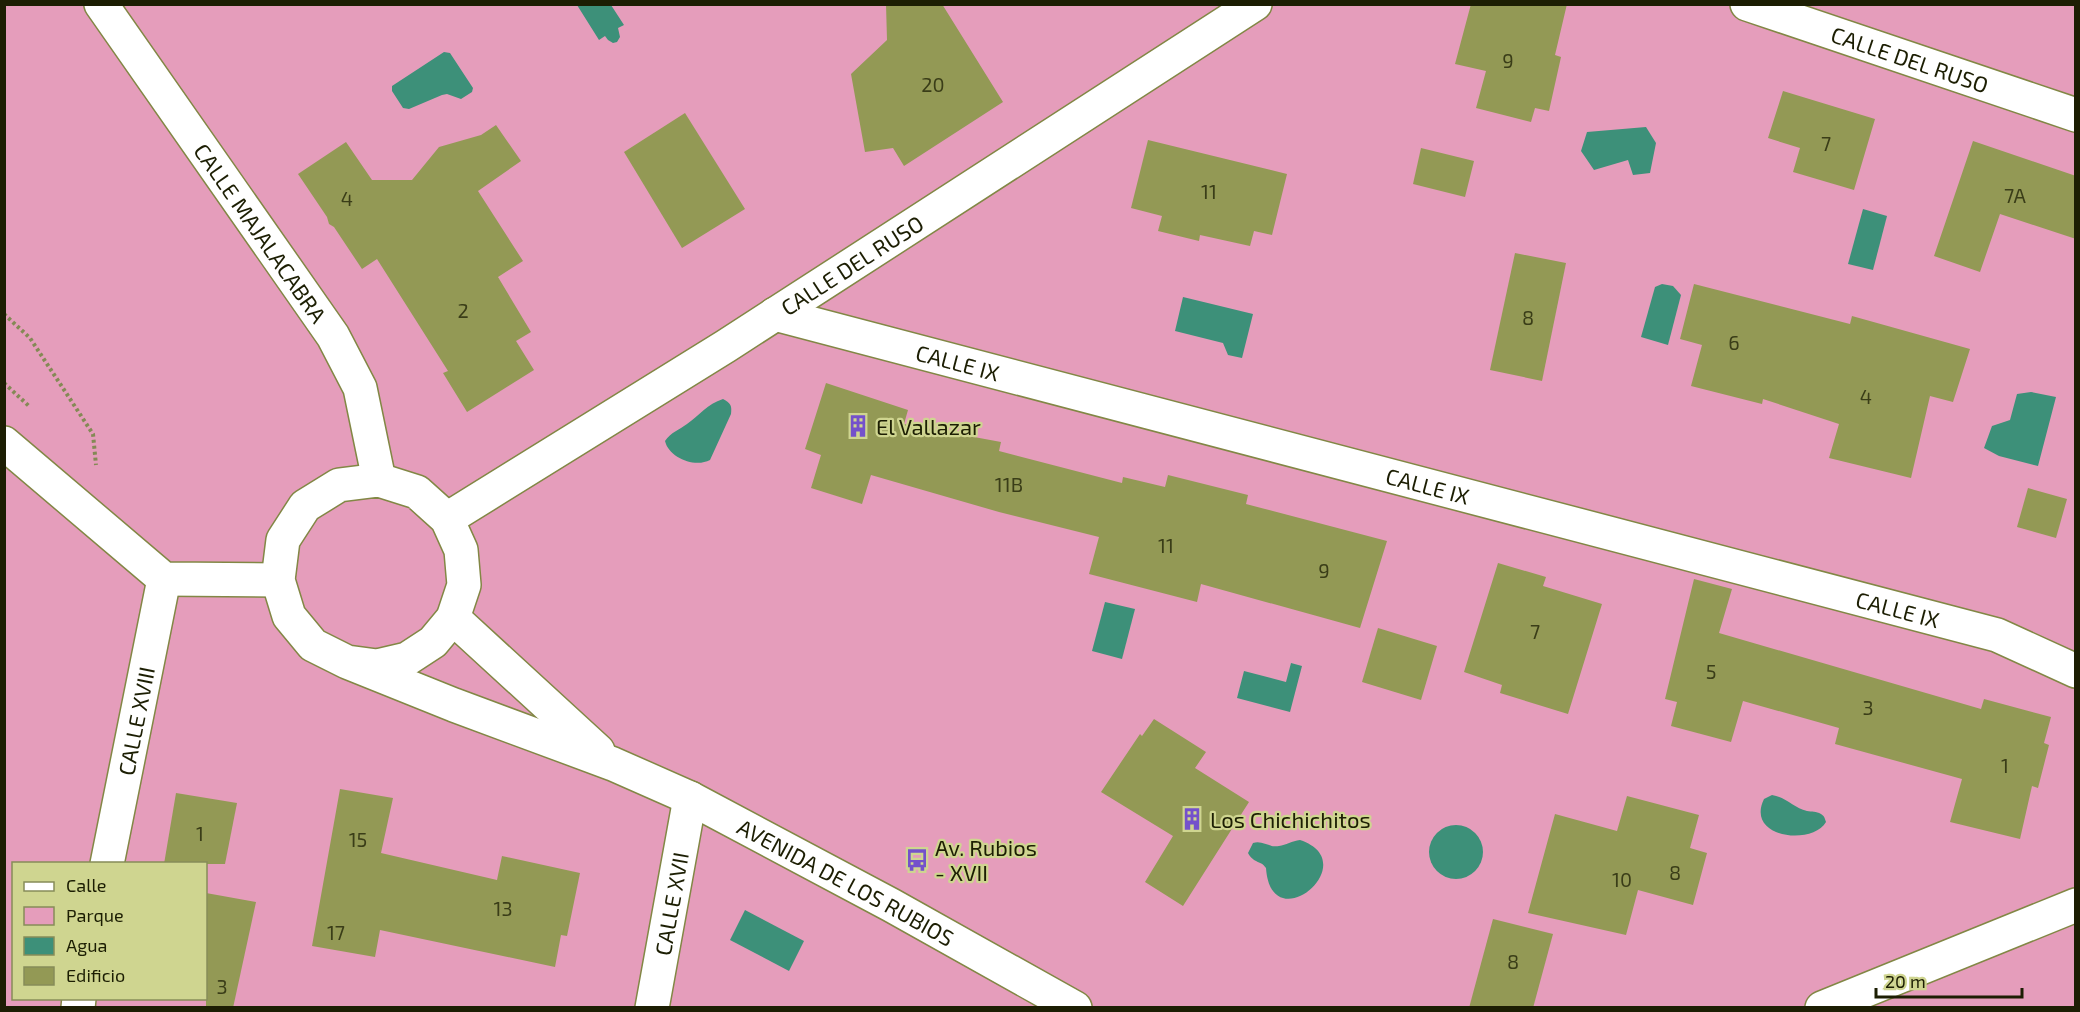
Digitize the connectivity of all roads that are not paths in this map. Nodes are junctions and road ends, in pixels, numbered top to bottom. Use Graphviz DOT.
graph roads {
  1 [pos="101,4"];
  2 [pos="1255,4"];
  3 [pos="1747,4"];
  4 [pos="2076,115"];
  5 [pos="775,314"];
  6 [pos="4,442"];
  7 [pos="379,480"];
  8 [pos="447,519"];
  9 [pos="164,579"];
  10 [pos="278,580"];
  11 [pos="453,618"];
  12 [pos="347,662"];
  13 [pos="2076,671"];
  14 [pos="613,764"];
  15 [pos="690,798"];
  16 [pos="107,862"];
  17 [pos="2076,905"];
  18 [pos="652,1008"];
  19 [pos="1075,1008"];
  20 [pos="1822,1008"];
  1 -- 7 [label="street, CALLE MAJALACABRA"];
  2 -- 5 [label="street, CALLE DEL RUSO"];
  3 -- 4 [label="street, CALLE DEL RUSO"];
  5 -- 8 [label="street, CALLE DEL RUSO"];
  5 -- 13 [label="street, CALLE IX"];
  6 -- 9 [label="street"];
  7 -- 8 [label="street, AVENIDA DE LOS RUBIOS"];
  7 -- 10 [label="street, AVENIDA DE LOS RUBIOS"];
  8 -- 11 [label="street, AVENIDA DE LOS RUBIOS"];
  9 -- 10 [label="street"];
  9 -- 16 [label="street, CALLE XVIII"];
  10 -- 12 [label="street, AVENIDA DE LOS RUBIOS"];
  11 -- 12 [label="street, AVENIDA DE LOS RUBIOS"];
  11 -- 14 [label="street, AVENIDA DE LOS RUBIOS"];
  12 -- 14 [label="street, AVENIDA DE LOS RUBIOS"];
  14 -- 15 [label="street, AVENIDA DE LOS RUBIOS"];
  15 -- 18 [label="street, CALLE XVII"];
  15 -- 19 [label="street, AVENIDA DE LOS RUBIOS"];
  17 -- 20 [label="street"];
}
